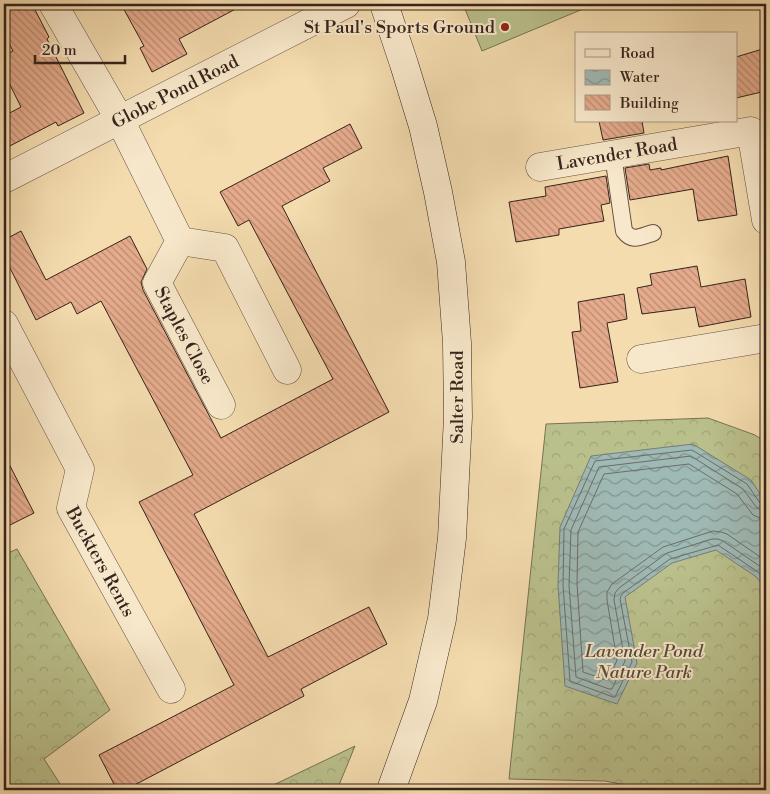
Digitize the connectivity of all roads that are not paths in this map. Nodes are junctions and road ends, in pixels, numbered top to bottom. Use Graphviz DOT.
graph roads {
  1 [pos="54,4"];
  2 [pos="346,4"];
  3 [pos="384,4"];
  4 [pos="120,120"];
  5 [pos="759,130"];
  6 [pos="613,154"];
  7 [pos="540,167"];
  8 [pos="4,179"];
  9 [pos="766,220"];
  10 [pos="653,233"];
  11 [pos="180,240"];
  12 [pos="4,324"];
  13 [pos="766,338"];
  14 [pos="641,359"];
  15 [pos="287,370"];
  16 [pos="221,405"];
  17 [pos="171,689"];
  18 [pos="391,790"];
  1 -- 4 [label="street"];
  2 -- 4 [label="street, Globe Pond Road"];
  3 -- 18 [label="street, Salter Road"];
  4 -- 8 [label="street, Globe Pond Road"];
  4 -- 11 [label="street"];
  5 -- 6 [label="street, Lavender Road"];
  5 -- 9 [label="street, Lavender Road"];
  6 -- 7 [label="street, Lavender Road"];
  6 -- 10 [label="lane"];
  11 -- 15 [label="street"];
  11 -- 16 [label="street, Staples Close"];
  12 -- 17 [label="street, Buckters Rents"];
  13 -- 14 [label="street"];
}
